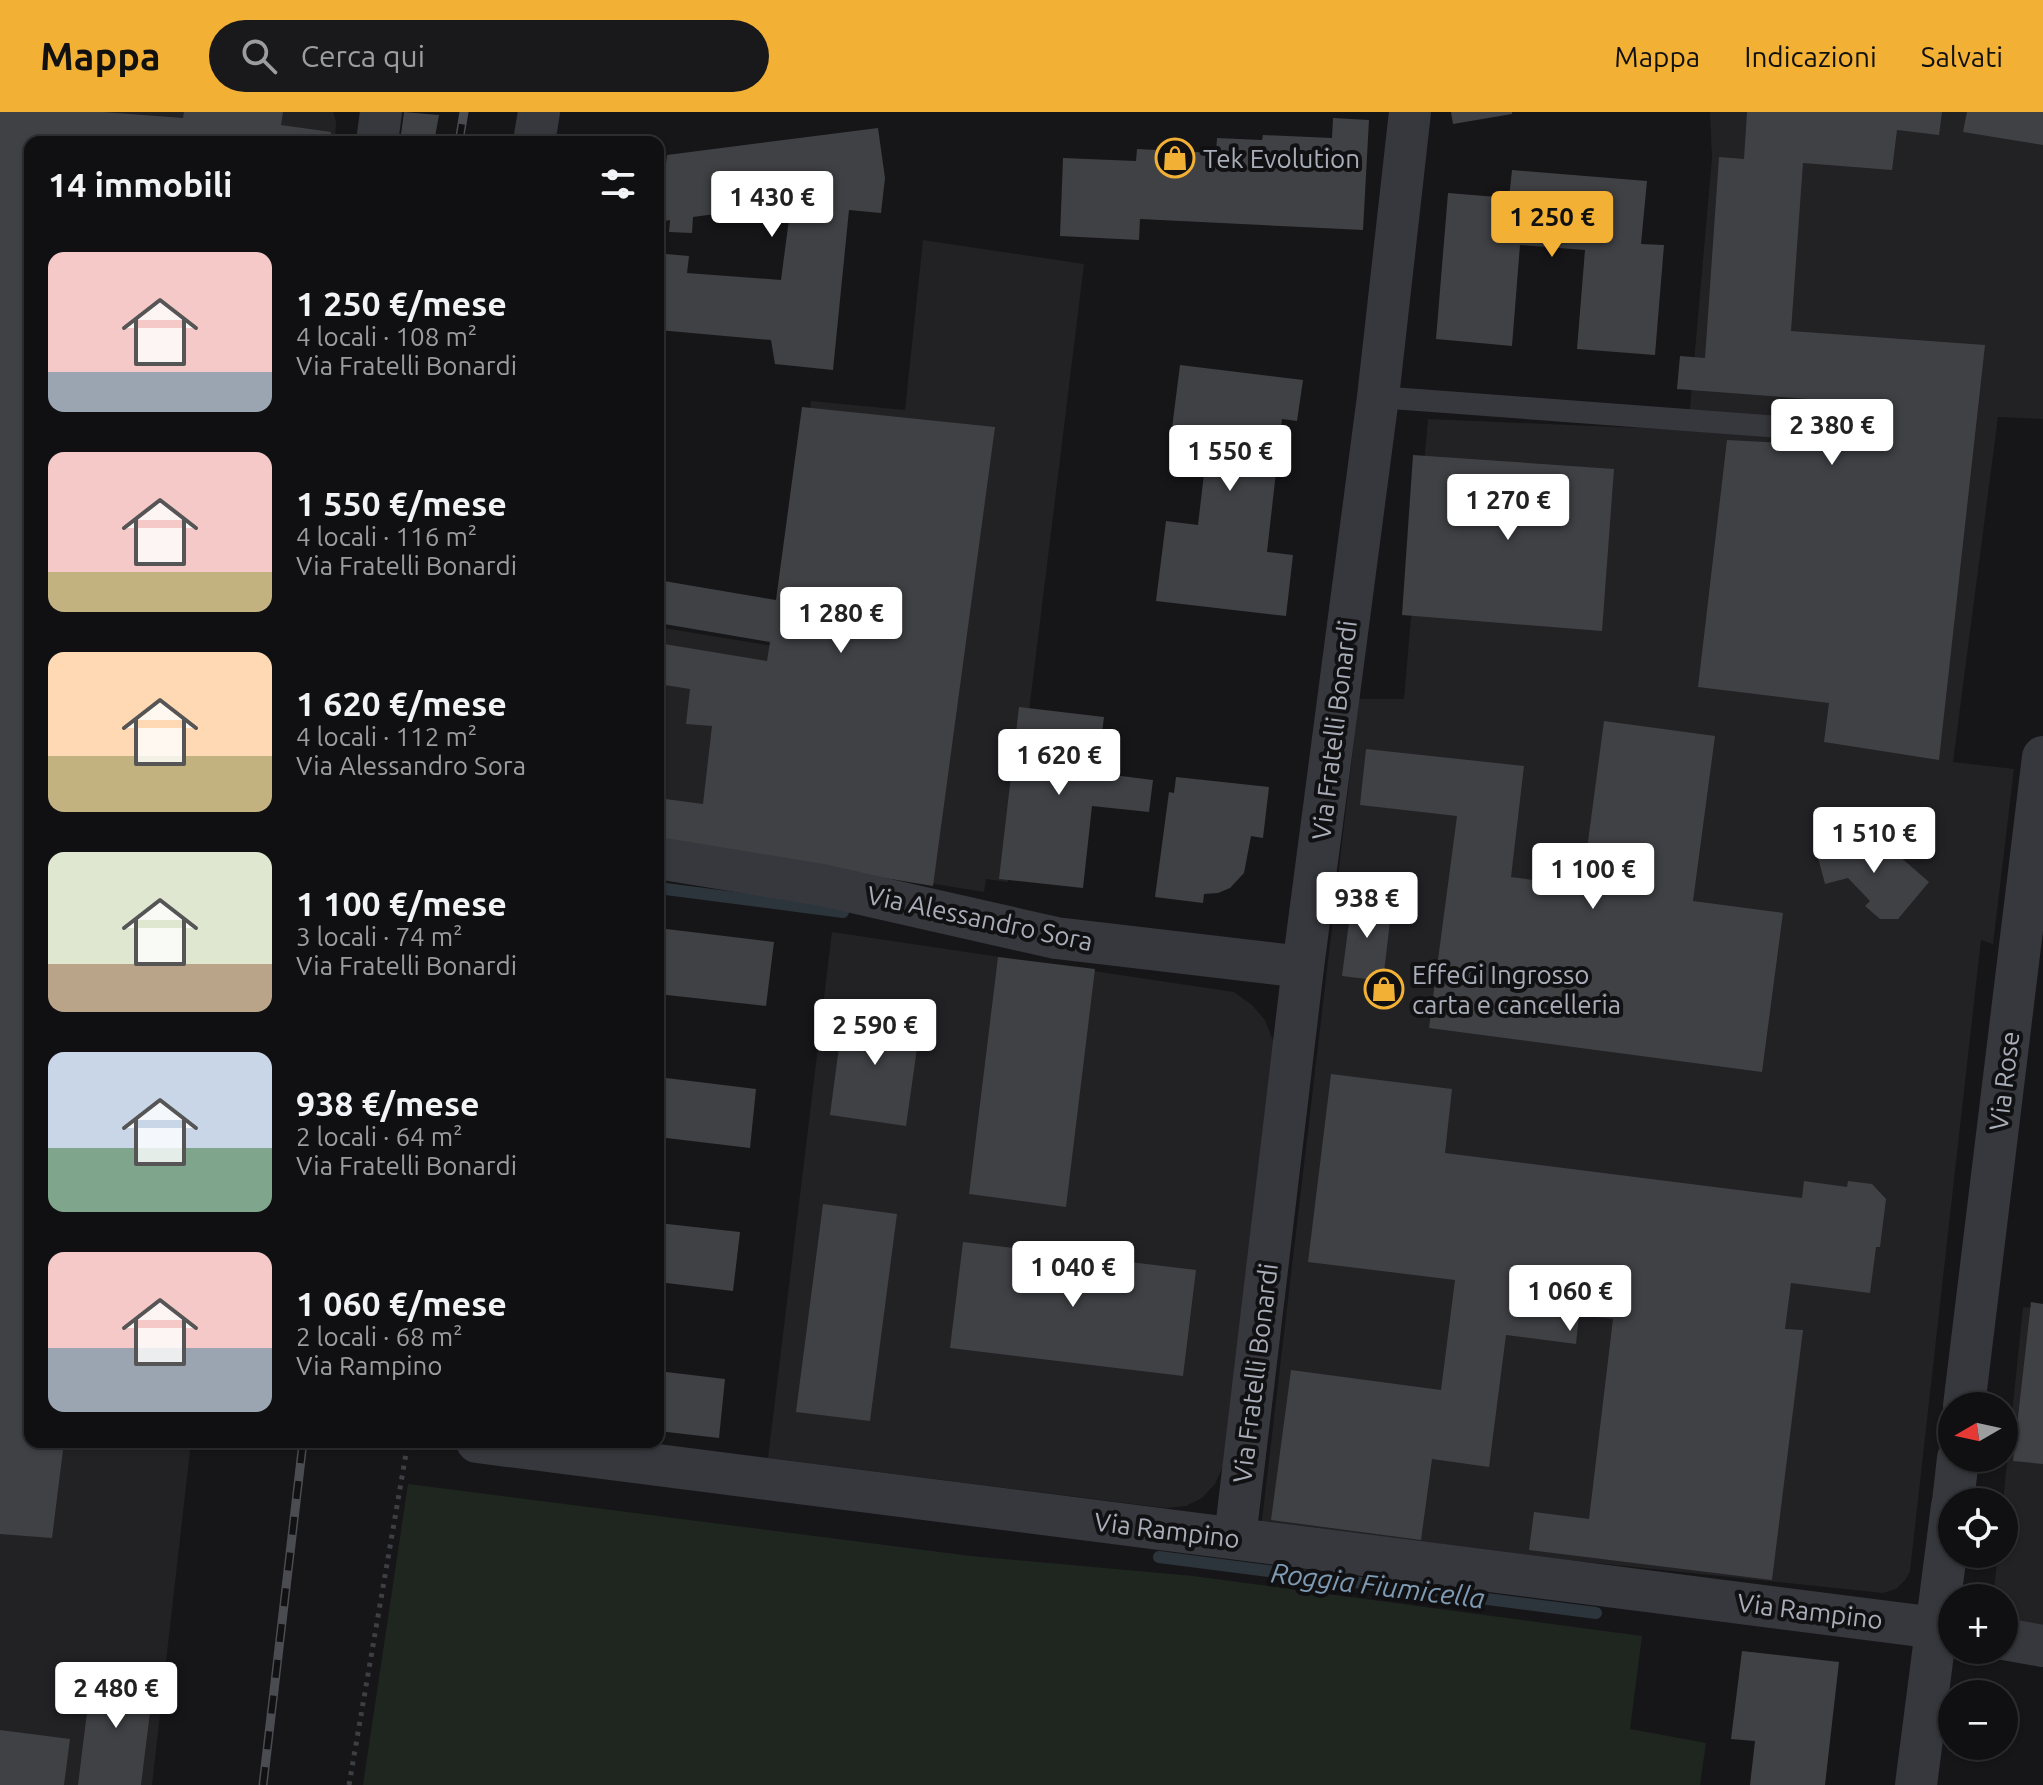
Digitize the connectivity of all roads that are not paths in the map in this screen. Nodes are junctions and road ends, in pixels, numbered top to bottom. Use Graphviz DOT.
graph roads {
  1 [pos="381,112"];
  2 [pos="539,112"];
  3 [pos="1410,112"];
  4 [pos="378,136"];
  5 [pos="535,136"];
  6 [pos="1378,397"];
  7 [pos="1807,429"];
  8 [pos="2043,757"];
  9 [pos="664,859"];
  10 [pos="1303,967"];
  11 [pos="1966,1392"];
  12 [pos="524,1448"];
  13 [pos="1235,1538"];
  14 [pos="1938,1628"];
  15 [pos="2018,1642"];
  16 [pos="2043,1646"];
  17 [pos="1938,1664"];
  18 [pos="1916,1785"];
  1 -- 4 [label="street"];
  2 -- 5 [label="street"];
  3 -- 6 [label="street, Via Fratelli Bonardi"];
  6 -- 7 [label="lane"];
  6 -- 10 [label="street, Via Fratelli Bonardi"];
  8 -- 11 [label="street, Via Rose"];
  9 -- 10 [label="street, Via Alessandro Sora"];
  10 -- 13 [label="street, Via Fratelli Bonardi"];
  12 -- 13 [label="street, Via Rampino"];
  13 -- 14 [label="street, Via Rampino"];
  15 -- 16 [label="street"];
  17 -- 18 [label="street"];
}
